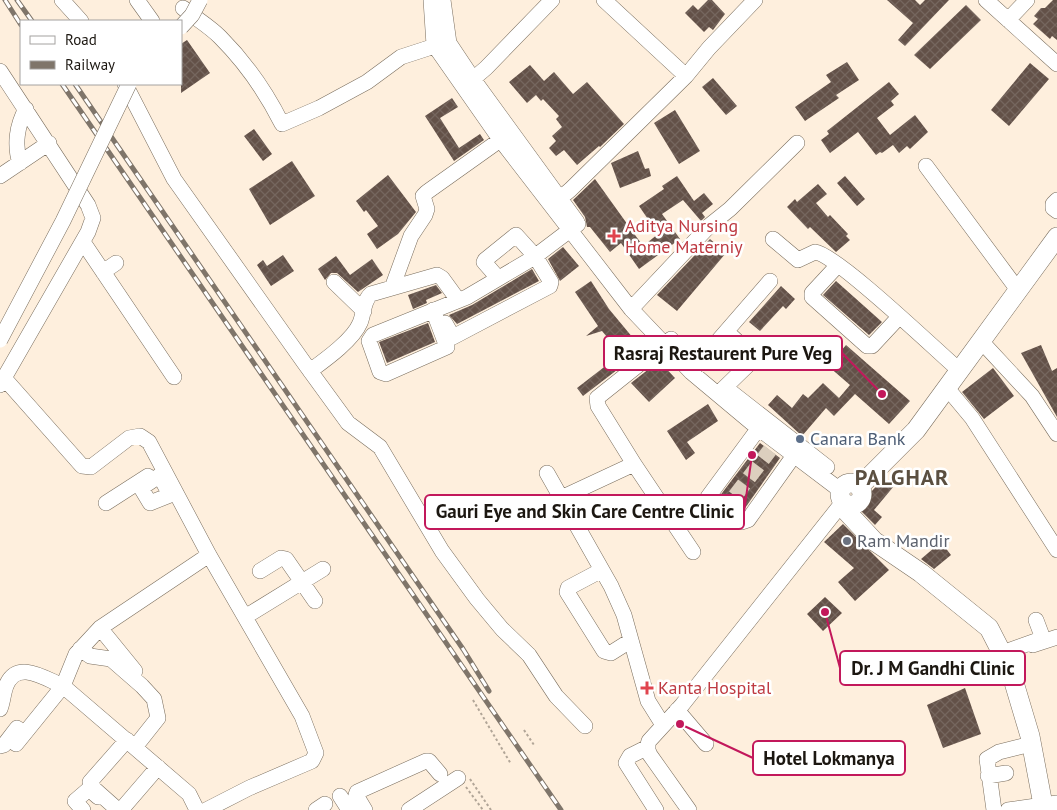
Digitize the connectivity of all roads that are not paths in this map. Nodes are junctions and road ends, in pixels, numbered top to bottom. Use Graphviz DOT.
graph roads {
  1 [pos="62,0"];
  2 [pos="137,0"];
  3 [pos="200,0"];
  4 [pos="208,0"];
  5 [pos="431,0"];
  6 [pos="443,0"];
  7 [pos="552,0"];
  8 [pos="604,0"];
  9 [pos="755,0"];
  10 [pos="986,0"];
  11 [pos="1027,0"];
  12 [pos="182,10"];
  13 [pos="80,20"];
  14 [pos="151,20"];
  15 [pos="198,20"];
  16 [pos="1008,20"];
  17 [pos="182,26"];
  18 [pos="182,27"];
  19 [pos="442,44"];
  20 [pos="1057,64"];
  21 [pos="0,72"];
  22 [pos="686,76"];
  23 [pos="468,83"];
  24 [pos="126,85"];
  25 [pos="129,85"];
  26 [pos="26,109"];
  27 [pos="506,135"];
  28 [pos="49,143"];
  29 [pos="797,143"];
  30 [pos="20,162"];
  31 [pos="926,166"];
  32 [pos="0,176"];
  33 [pos="1057,200"];
  34 [pos="556,202"];
  35 [pos="1057,212"];
  36 [pos="574,226"];
  37 [pos="773,240"];
  38 [pos="83,242"];
  39 [pos="1054,248"];
  40 [pos="535,256"];
  41 [pos="116,263"];
  42 [pos="835,269"];
  43 [pos="103,272"];
  44 [pos="498,278"];
  45 [pos="770,281"];
  46 [pos="334,282"];
  47 [pos="392,288"];
  48 [pos="1018,290"];
  49 [pos="458,300"];
  50 [pos="634,306"];
  51 [pos="436,309"];
  52 [pos="364,311"];
  53 [pos="896,321"];
  54 [pos="727,332"];
  55 [pos="0,340"];
  56 [pos="667,341"];
  57 [pos="981,342"];
  58 [pos="694,368"];
  59 [pos="959,370"];
  60 [pos="310,371"];
  61 [pos="174,377"];
  62 [pos="2,381"];
  63 [pos="947,388"];
  64 [pos="722,391"];
  65 [pos="762,423"];
  66 [pos="1057,434"];
  67 [pos="797,450"];
  68 [pos="634,464"];
  69 [pos="159,471"];
  70 [pos="547,473"];
  71 [pos="848,490"];
  72 [pos="172,493"];
  73 [pos="561,498"];
  74 [pos="106,503"];
  75 [pos="1057,550"];
  76 [pos="693,552"];
  77 [pos="209,555"];
  78 [pos="323,569"];
  79 [pos="602,570"];
  80 [pos="260,571"];
  81 [pos="302,582"];
  82 [pos="316,601"];
  83 [pos="245,617"];
  84 [pos="1036,620"];
  85 [pos="100,628"];
  86 [pos="1057,636"];
  87 [pos="630,641"];
  88 [pos="80,649"];
  89 [pos="1003,655"];
  90 [pos="63,686"];
  91 [pos="157,696"];
  92 [pos="0,709"];
  93 [pos="677,710"];
  94 [pos="663,725"];
  95 [pos="31,726"];
  96 [pos="585,726"];
  97 [pos="16,744"];
  98 [pos="131,744"];
  99 [pos="706,744"];
  100 [pos="1031,744"];
  101 [pos="0,746"];
  102 [pos="648,747"];
  103 [pos="158,767"];
  104 [pos="1006,773"];
  105 [pos="440,774"];
  106 [pos="988,776"];
  107 [pos="463,778"];
  108 [pos="340,796"];
  109 [pos="649,806"];
  110 [pos="1048,806"];
  111 [pos="83,810"];
  112 [pos="110,810"];
  113 [pos="120,810"];
  114 [pos="196,810"];
  115 [pos="206,810"];
  116 [pos="349,810"];
  117 [pos="365,810"];
  118 [pos="409,810"];
  119 [pos="688,810"];
  120 [pos="994,810"];
  121 [pos="1008,810"];
  1 -- 13 [label="street"];
  2 -- 14 [label="street"];
  3 -- 17 [label="street, bridge"];
  4 -- 15 [label="street"];
  5 -- 19 [label="street"];
  6 -- 19 [label="street"];
  7 -- 23 [label="street"];
  8 -- 22 [label="street"];
  9 -- 22 [label="street"];
  10 -- 16 [label="street"];
  11 -- 16 [label="street"];
  12 -- 15 [label="street"];
  15 -- 18 [label="street"];
  15 -- 19 [label="street"];
  16 -- 20 [label="street"];
  19 -- 23 [label="street"];
  21 -- 26 [label="street"];
  22 -- 34 [label="street"];
  23 -- 27 [label="street"];
  24 -- 60 [label="street"];
  25 -- 55 [label="street, bridge"];
  26 -- 28 [label="street"];
  26 -- 30 [label="street"];
  27 -- 34 [label="street"];
  27 -- 47 [label="street"];
  28 -- 30 [label="street"];
  28 -- 38 [label="street"];
  29 -- 50 [label="street"];
  30 -- 32 [label="street"];
  31 -- 48 [label="street"];
  33 -- 35 [label="street"];
  34 -- 36 [label="street"];
  36 -- 40 [label="street"];
  36 -- 50 [label="street"];
  37 -- 42 [label="street"];
  38 -- 43 [label="street"];
  38 -- 62 [label="street"];
  39 -- 48 [label="main road"];
  40 -- 44 [label="street"];
  40 -- 44 [label="street"];
  40 -- 51 [label="street"];
  41 -- 43 [label="street"];
  42 -- 53 [label="street"];
  42 -- 53 [label="street"];
  43 -- 61 [label="street"];
  44 -- 49 [label="street"];
  45 -- 54 [label="street"];
  46 -- 52 [label="street"];
  47 -- 49 [label="street"];
  47 -- 52 [label="street"];
  48 -- 57 [label="main road"];
  49 -- 51 [label="street"];
  50 -- 56 [label="street"];
  51 -- 51 [label="street"];
  52 -- 60 [label="street"];
  53 -- 59 [label="street"];
  54 -- 58 [label="street"];
  54 -- 64 [label="street"];
  56 -- 58 [label="street"];
  56 -- 68 [label="street"];
  57 -- 59 [label="main road"];
  57 -- 66 [label="street"];
  58 -- 64 [label="street"];
  59 -- 63 [label="main road"];
  60 -- 96 [label="street"];
  62 -- 69 [label="street"];
  63 -- 71 [label="main road"];
  63 -- 75 [label="street"];
  64 -- 65 [label="street"];
  65 -- 67 [label="street"];
  65 -- 67 [label="street"];
  67 -- 71 [label="street"];
  68 -- 73 [label="street"];
  68 -- 76 [label="street"];
  69 -- 72 [label="street"];
  69 -- 72 [label="street"];
  69 -- 74 [label="street"];
  70 -- 73 [label="street"];
  71 -- 89 [label="main road"];
  71 -- 93 [label="street"];
  72 -- 77 [label="street"];
  73 -- 79 [label="street"];
  77 -- 83 [label="street"];
  77 -- 85 [label="street"];
  78 -- 81 [label="street"];
  79 -- 87 [label="street"];
  79 -- 87 [label="street"];
  80 -- 81 [label="street"];
  81 -- 82 [label="street"];
  81 -- 83 [label="street"];
  83 -- 115 [label="street"];
  84 -- 89 [label="street"];
  85 -- 88 [label="street"];
  85 -- 91 [label="street"];
  86 -- 89 [label="street"];
  87 -- 94 [label="street"];
  88 -- 90 [label="street"];
  88 -- 98 [label="street"];
  89 -- 100 [label="main road"];
  90 -- 92 [label="street"];
  90 -- 95 [label="street"];
  90 -- 98 [label="street"];
  93 -- 94 [label="street"];
  93 -- 99 [label="street"];
  94 -- 102 [label="street"];
  95 -- 97 [label="street"];
  95 -- 101 [label="street"];
  98 -- 103 [label="street"];
  98 -- 113 [label="street"];
  100 -- 106 [label="street"];
  100 -- 110 [label="main road"];
  102 -- 109 [label="street"];
  102 -- 119 [label="street"];
  103 -- 113 [label="street"];
  103 -- 114 [label="street"];
  104 -- 106 [label="street"];
  105 -- 117 [label="street"];
  106 -- 120 [label="street"];
  107 -- 118 [label="street"];
  108 -- 116 [label="street"];
  110 -- 121 [label="street"];
  111 -- 112 [label="street"];
}
